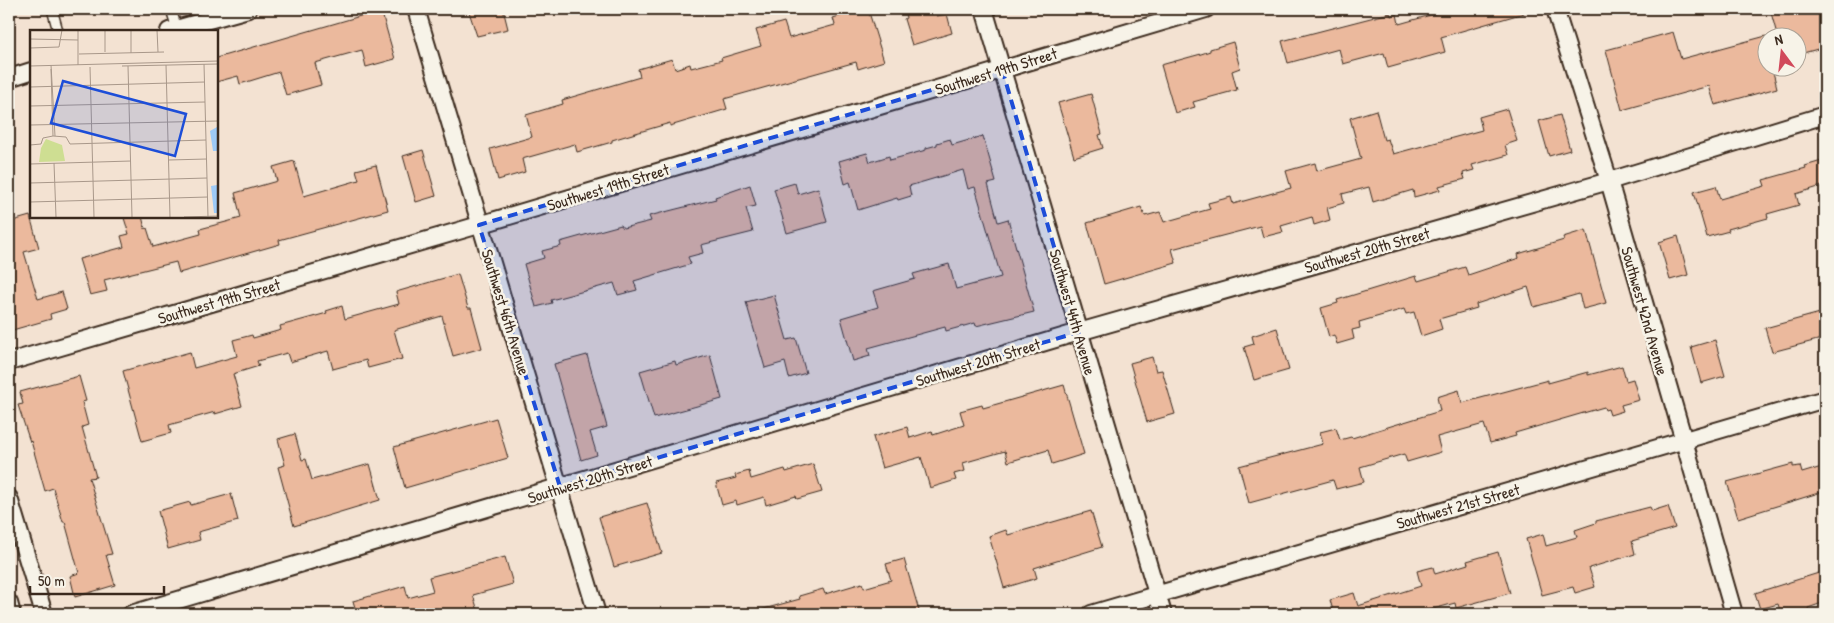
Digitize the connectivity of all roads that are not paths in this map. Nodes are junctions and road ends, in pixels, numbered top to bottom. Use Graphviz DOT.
graph roads {
  1 [pos="52,9"];
  2 [pos="170,9"];
  3 [pos="248,9"];
  4 [pos="416,9"];
  5 [pos="984,9"];
  6 [pos="1206,9"];
  7 [pos="1555,9"];
  8 [pos="58,30"];
  9 [pos="173,30"];
  10 [pos="1002,69"];
  11 [pos="30,71"];
  12 [pos="9,78"];
  13 [pos="1825,115"];
  14 [pos="1608,182"];
  15 [pos="479,225"];
  16 [pos="1079,332"];
  17 [pos="9,362"];
  18 [pos="1825,399"];
  19 [pos="1682,440"];
  20 [pos="560,488"];
  21 [pos="9,498"];
  22 [pos="1157,594"];
  23 [pos="9,603"];
  24 [pos="12,614"];
  25 [pos="44,614"];
  26 [pos="131,614"];
  27 [pos="597,614"];
  28 [pos="1091,614"];
  29 [pos="1163,614"];
  30 [pos="1734,614"];
  1 -- 8 [label="lane"];
  2 -- 9 [label="lane"];
  3 -- 9 [label="street"];
  4 -- 15 [label="street, Southwest 46th Avenue"];
  5 -- 10 [label="street, Southwest 44th Avenue"];
  6 -- 10 [label="street, Southwest 19th Street"];
  7 -- 14 [label="street, Southwest 42nd Avenue"];
  10 -- 15 [label="street, Southwest 19th Street"];
  10 -- 16 [label="street, Southwest 44th Avenue"];
  11 -- 12 [label="street"];
  13 -- 14 [label="street, Southwest 20th Street"];
  14 -- 16 [label="street, Southwest 20th Street"];
  14 -- 19 [label="street, Southwest 42nd Avenue"];
  15 -- 17 [label="street, Southwest 19th Street"];
  15 -- 20 [label="street, Southwest 46th Avenue"];
  16 -- 20 [label="street, Southwest 20th Street"];
  16 -- 22 [label="street, Southwest 44th Avenue"];
  18 -- 19 [label="street, Southwest 21st Street"];
  19 -- 22 [label="street, Southwest 21st Street"];
  19 -- 30 [label="street, Southwest 42nd Avenue"];
  20 -- 26 [label="street, Southwest 20th Street"];
  20 -- 27 [label="street, Southwest 46th Avenue"];
  21 -- 25 [label="street"];
  22 -- 28 [label="street, Southwest 21st Street"];
  22 -- 29 [label="street, Southwest 44th Avenue"];
  23 -- 24 [label="street"];
}
